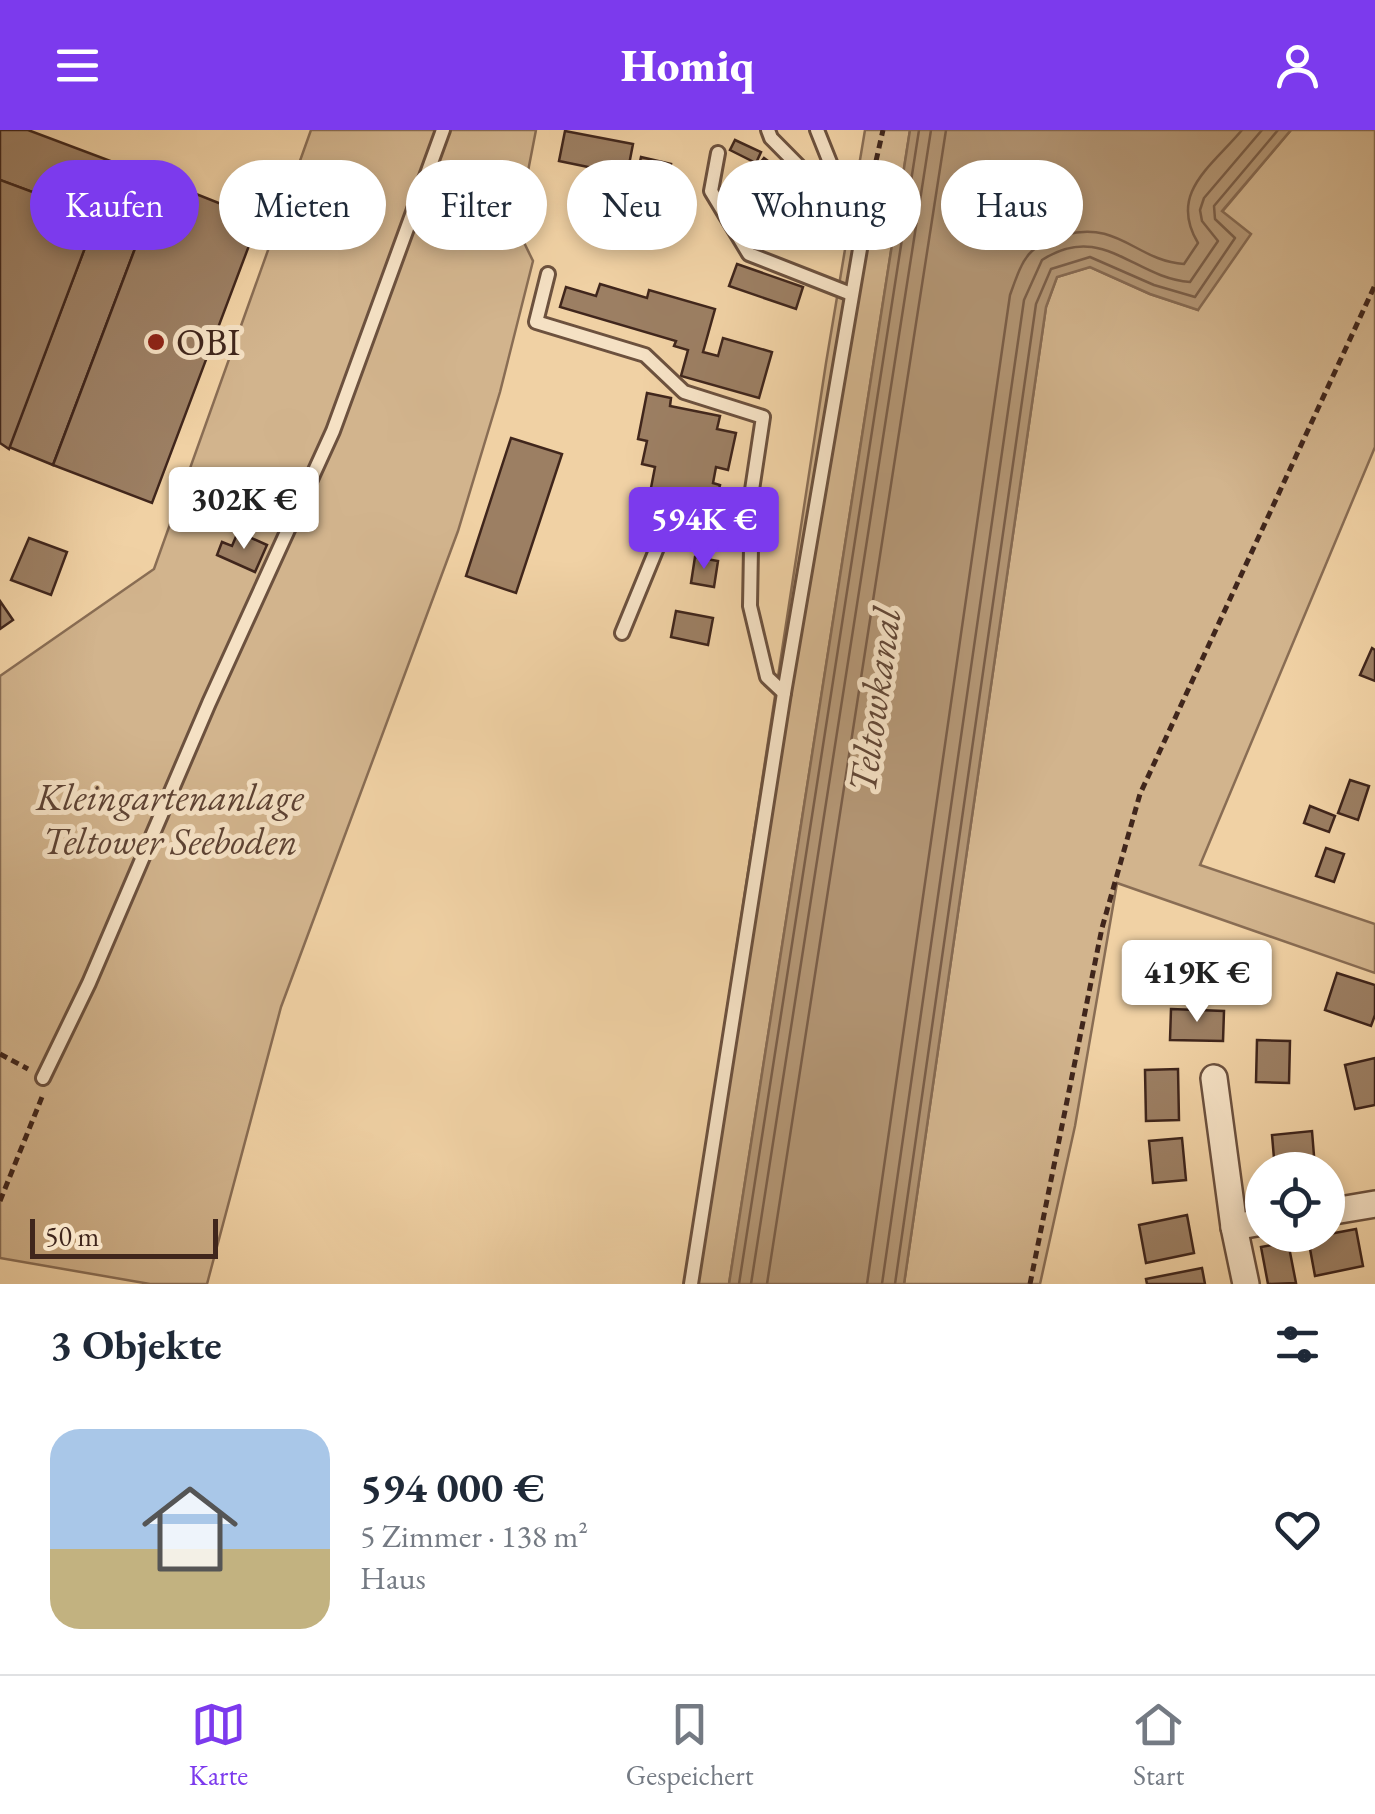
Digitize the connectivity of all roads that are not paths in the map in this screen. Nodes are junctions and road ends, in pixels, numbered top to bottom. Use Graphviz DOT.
graph roads {
  1 [pos="443,130"];
  2 [pos="768,130"];
  3 [pos="816,130"];
  4 [pos="718,154"];
  5 [pos="794,160"];
  6 [pos="829,160"];
  7 [pos="859,250"];
  8 [pos="548,274"];
  9 [pos="851,294"];
  10 [pos="752,522"];
  11 [pos="622,633"];
  12 [pos="784,693"];
  13 [pos="43,1078"];
  14 [pos="1214,1078"];
  15 [pos="1375,1204"];
  16 [pos="1345,1209"];
  17 [pos="1245,1225"];
  18 [pos="1234,1227"];
  19 [pos="691,1284"];
  20 [pos="1246,1284"];
  1 -- 13 [label="lane"];
  2 -- 5 [label="lane"];
  3 -- 6 [label="lane"];
  4 -- 9 [label="lane"];
  7 -- 9 [label="lane"];
  8 -- 10 [label="lane"];
  9 -- 12 [label="lane"];
  10 -- 11 [label="lane"];
  10 -- 12 [label="lane"];
  12 -- 19 [label="lane"];
  14 -- 18 [label="street"];
  15 -- 16 [label="street"];
  17 -- 18 [label="street"];
  18 -- 20 [label="street"];
}
